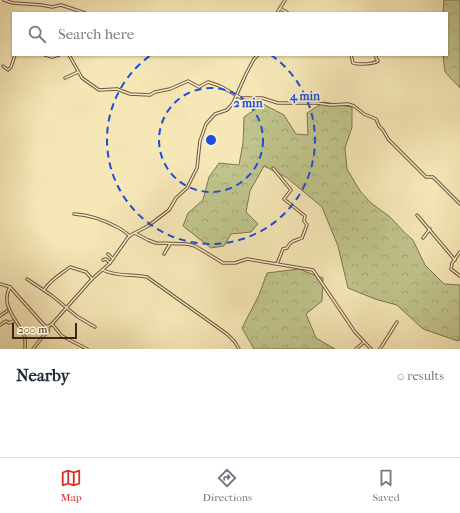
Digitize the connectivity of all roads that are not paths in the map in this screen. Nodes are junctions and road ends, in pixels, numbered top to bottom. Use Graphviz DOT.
graph roads {
  1 [pos="4,0"];
  2 [pos="285,0"];
  3 [pos="281,8"];
  4 [pos="82,12"];
  5 [pos="278,12"];
  6 [pos="287,12"];
  7 [pos="15,56"];
  8 [pos="70,56"];
  9 [pos="257,56"];
  10 [pos="351,56"];
  11 [pos="376,56"];
  12 [pos="3,66"];
  13 [pos="78,72"];
  14 [pos="65,78"];
  15 [pos="237,96"];
  16 [pos="273,168"];
  17 [pos="460,204"];
  18 [pos="74,214"];
  19 [pos="417,215"];
  20 [pos="430,229"];
  21 [pos="135,233"];
  22 [pos="130,236"];
  23 [pos="423,238"];
  24 [pos="170,244"];
  25 [pos="460,252"];
  26 [pos="108,254"];
  27 [pos="164,254"];
  28 [pos="113,259"];
  29 [pos="103,260"];
  30 [pos="455,260"];
  31 [pos="110,262"];
  32 [pos="277,264"];
  33 [pos="103,270"];
  34 [pos="460,276"];
  35 [pos="27,279"];
  36 [pos="92,279"];
  37 [pos="0,284"];
  38 [pos="10,287"];
  39 [pos="44,290"];
  40 [pos="67,307"];
  41 [pos="6,309"];
  42 [pos="0,316"];
  43 [pos="13,321"];
  44 [pos="397,322"];
  45 [pos="52,324"];
  46 [pos="0,325"];
  47 [pos="48,327"];
  48 [pos="95,327"];
  49 [pos="364,342"];
  50 [pos="25,349"];
  51 [pos="33,349"];
  52 [pos="87,349"];
  53 [pos="239,349"];
  54 [pos="356,349"];
  55 [pos="371,349"];
  56 [pos="380,349"];
  1 -- 4 [label="street"];
  2 -- 3 [label="street"];
  3 -- 5 [label="street"];
  3 -- 6 [label="street"];
  7 -- 12 [label="street"];
  8 -- 13 [label="street"];
  9 -- 15 [label="street"];
  10 -- 11 [label="street"];
  13 -- 14 [label="street"];
  13 -- 15 [label="street"];
  15 -- 17 [label="street"];
  15 -- 21 [label="street"];
  16 -- 32 [label="street"];
  18 -- 22 [label="street"];
  19 -- 20 [label="street"];
  20 -- 23 [label="street"];
  20 -- 30 [label="street"];
  21 -- 22 [label="street"];
  21 -- 24 [label="street"];
  22 -- 28 [label="street"];
  24 -- 27 [label="street"];
  24 -- 32 [label="street"];
  25 -- 30 [label="street"];
  26 -- 28 [label="street"];
  28 -- 31 [label="street"];
  29 -- 31 [label="street"];
  30 -- 34 [label="street"];
  31 -- 33 [label="street"];
  32 -- 49 [label="street"];
  33 -- 36 [label="street"];
  33 -- 53 [label="street"];
  35 -- 39 [label="street"];
  36 -- 39 [label="street"];
  36 -- 40 [label="street"];
  37 -- 38 [label="street"];
  38 -- 41 [label="street"];
  38 -- 47 [label="street"];
  39 -- 40 [label="street"];
  40 -- 45 [label="street"];
  40 -- 48 [label="street"];
  41 -- 42 [label="street"];
  41 -- 43 [label="street"];
  43 -- 46 [label="street"];
  43 -- 50 [label="street"];
  44 -- 56 [label="street"];
  45 -- 47 [label="street"];
  45 -- 52 [label="street"];
  47 -- 51 [label="street"];
  49 -- 54 [label="street"];
  49 -- 55 [label="street"];
}
